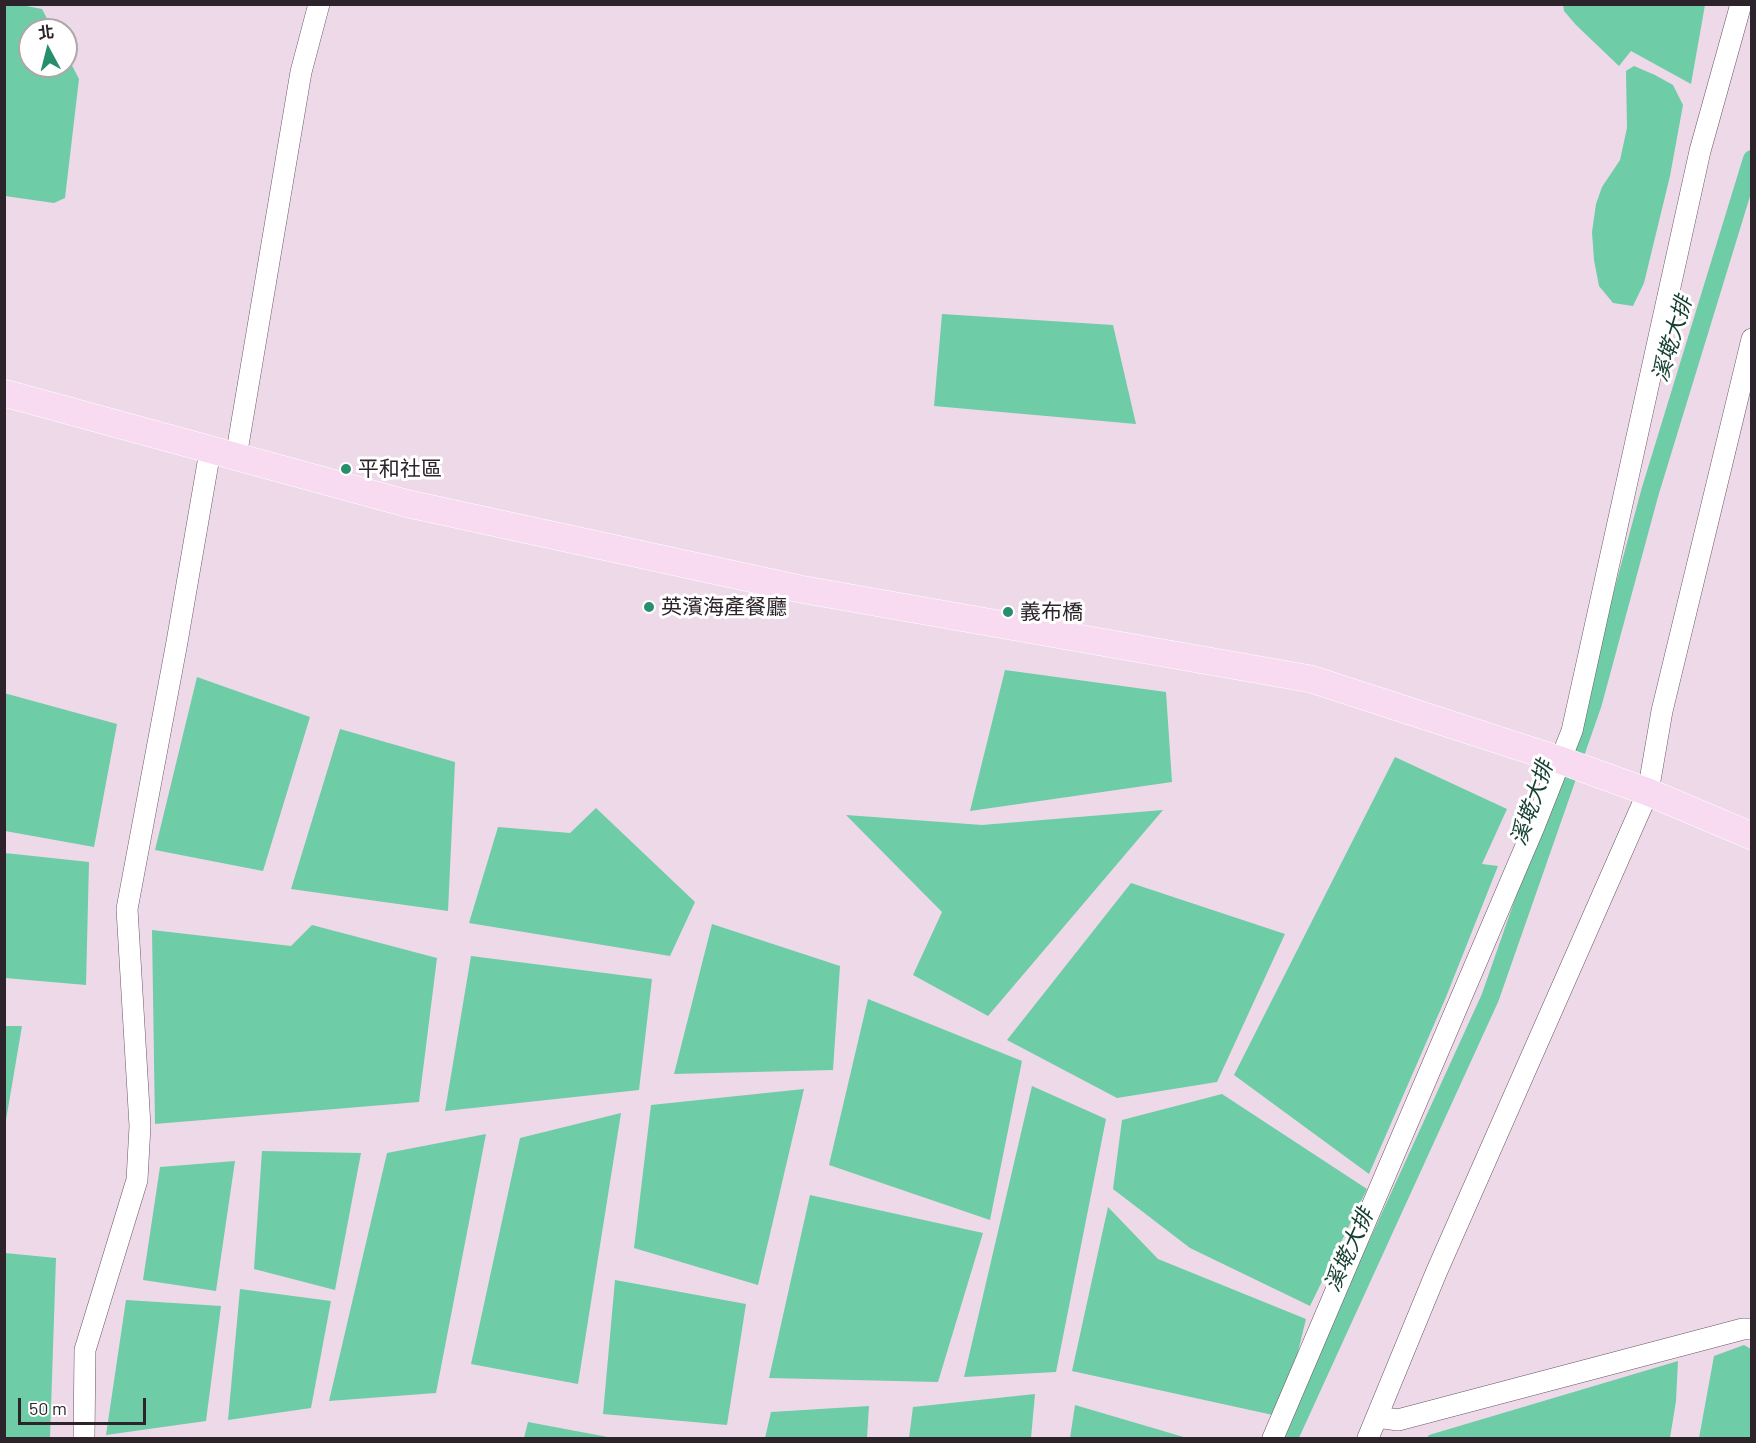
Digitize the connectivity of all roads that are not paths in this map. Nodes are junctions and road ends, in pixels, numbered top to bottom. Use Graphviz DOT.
graph roads {
  1 [pos="319,4"];
  2 [pos="1741,4"];
  3 [pos="1752,339"];
  4 [pos="4,393"];
  5 [pos="210,451"];
  6 [pos="236,457"];
  7 [pos="1565,762"];
  8 [pos="1643,790"];
  9 [pos="1752,836"];
  10 [pos="1752,1329"];
  11 [pos="1378,1417"];
  12 [pos="84,1438"];
  13 [pos="1273,1438"];
  14 [pos="1368,1438"];
  1 -- 6 [label="lane"];
  2 -- 7 [label="lane"];
  3 -- 8 [label="lane"];
  4 -- 5 [label="main road"];
  5 -- 6 [label="main road"];
  5 -- 12 [label="lane"];
  6 -- 7 [label="main road"];
  7 -- 8 [label="main road"];
  7 -- 13 [label="lane"];
  8 -- 9 [label="main road"];
  8 -- 11 [label="lane"];
  10 -- 11 [label="lane"];
  11 -- 14 [label="lane"];
}
